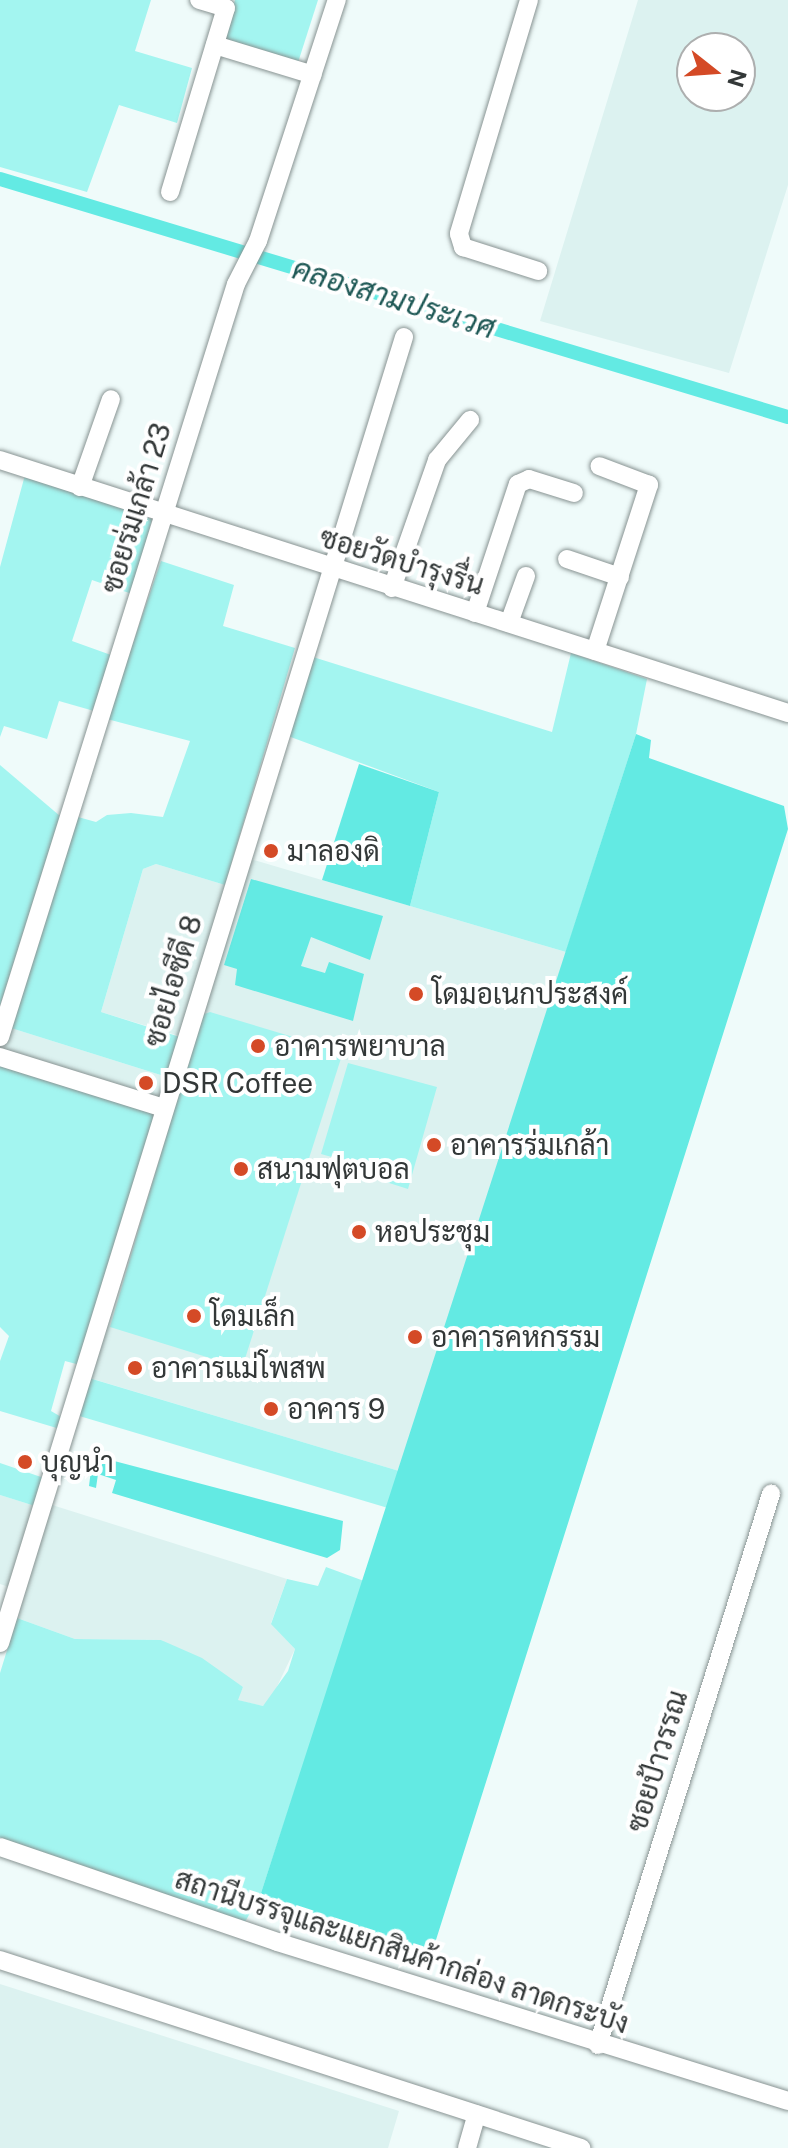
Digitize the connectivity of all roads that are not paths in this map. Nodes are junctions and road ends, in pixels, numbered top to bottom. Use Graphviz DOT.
graph roads {
  1 [pos="199,0"];
  2 [pos="337,0"];
  3 [pos="529,0"];
  4 [pos="227,4"];
  5 [pos="215,45"];
  6 [pos="313,75"];
  7 [pos="170,192"];
  8 [pos="538,271"];
  9 [pos="404,337"];
  10 [pos="111,399"];
  11 [pos="470,420"];
  12 [pos="0,460"];
  13 [pos="599,466"];
  14 [pos="80,487"];
  15 [pos="574,493"];
  16 [pos="164,515"];
  17 [pos="567,559"];
  18 [pos="329,570"];
  19 [pos="526,576"];
  20 [pos="620,577"];
  21 [pos="392,588"];
  22 [pos="475,613"];
  23 [pos="509,623"];
  24 [pos="595,651"];
  25 [pos="788,713"];
  26 [pos="0,1037"];
  27 [pos="0,1057"];
  28 [pos="164,1108"];
  29 [pos="771,1494"];
  30 [pos="0,1643"];
  31 [pos="0,1847"];
  32 [pos="0,1960"];
  33 [pos="598,2045"];
  34 [pos="788,2101"];
  35 [pos="477,2114"];
  36 [pos="467,2148"];
  37 [pos="581,2148"];
  1 -- 4 [label="street"];
  2 -- 6 [label="street, ซอยร่มเกล้า 23"];
  3 -- 8 [label="street"];
  4 -- 5 [label="street"];
  5 -- 6 [label="street"];
  5 -- 7 [label="street"];
  6 -- 16 [label="street, ซอยร่มเกล้า 23"];
  9 -- 18 [label="street, ซอยไอซีดี 8"];
  10 -- 14 [label="street"];
  11 -- 21 [label="street"];
  12 -- 14 [label="street, ซอยวัดบำรุงรื่น"];
  13 -- 20 [label="street"];
  14 -- 16 [label="street, ซอยวัดบำรุงรื่น"];
  15 -- 22 [label="street"];
  16 -- 18 [label="street, ซอยวัดบำรุงรื่น"];
  16 -- 26 [label="street, ซอยร่มเกล้า 23"];
  17 -- 20 [label="street"];
  18 -- 21 [label="street, ซอยวัดบำรุงรื่น"];
  18 -- 28 [label="street, ซอยไอซีดี 8"];
  19 -- 23 [label="street"];
  20 -- 24 [label="street"];
  21 -- 22 [label="street, ซอยวัดบำรุงรื่น"];
  22 -- 23 [label="street, ซอยวัดบำรุงรื่น"];
  23 -- 24 [label="street, ซอยวัดบำรุงรื่น"];
  24 -- 25 [label="street, ซอยวัดบำรุงรื่น"];
  27 -- 28 [label="street"];
  28 -- 30 [label="street, ซอยไอซีดี 8"];
  29 -- 33 [label="street, ซอยป้าวรรณ"];
  31 -- 33 [label="street, สถานีบรรจุและแยกสินค้ากล่อง ลาดกระบัง"];
  32 -- 35 [label="street"];
  33 -- 34 [label="street, สถานีบรรจุและแยกสินค้ากล่อง ลาดกระบัง"];
  35 -- 36 [label="street"];
  35 -- 37 [label="street"];
}
